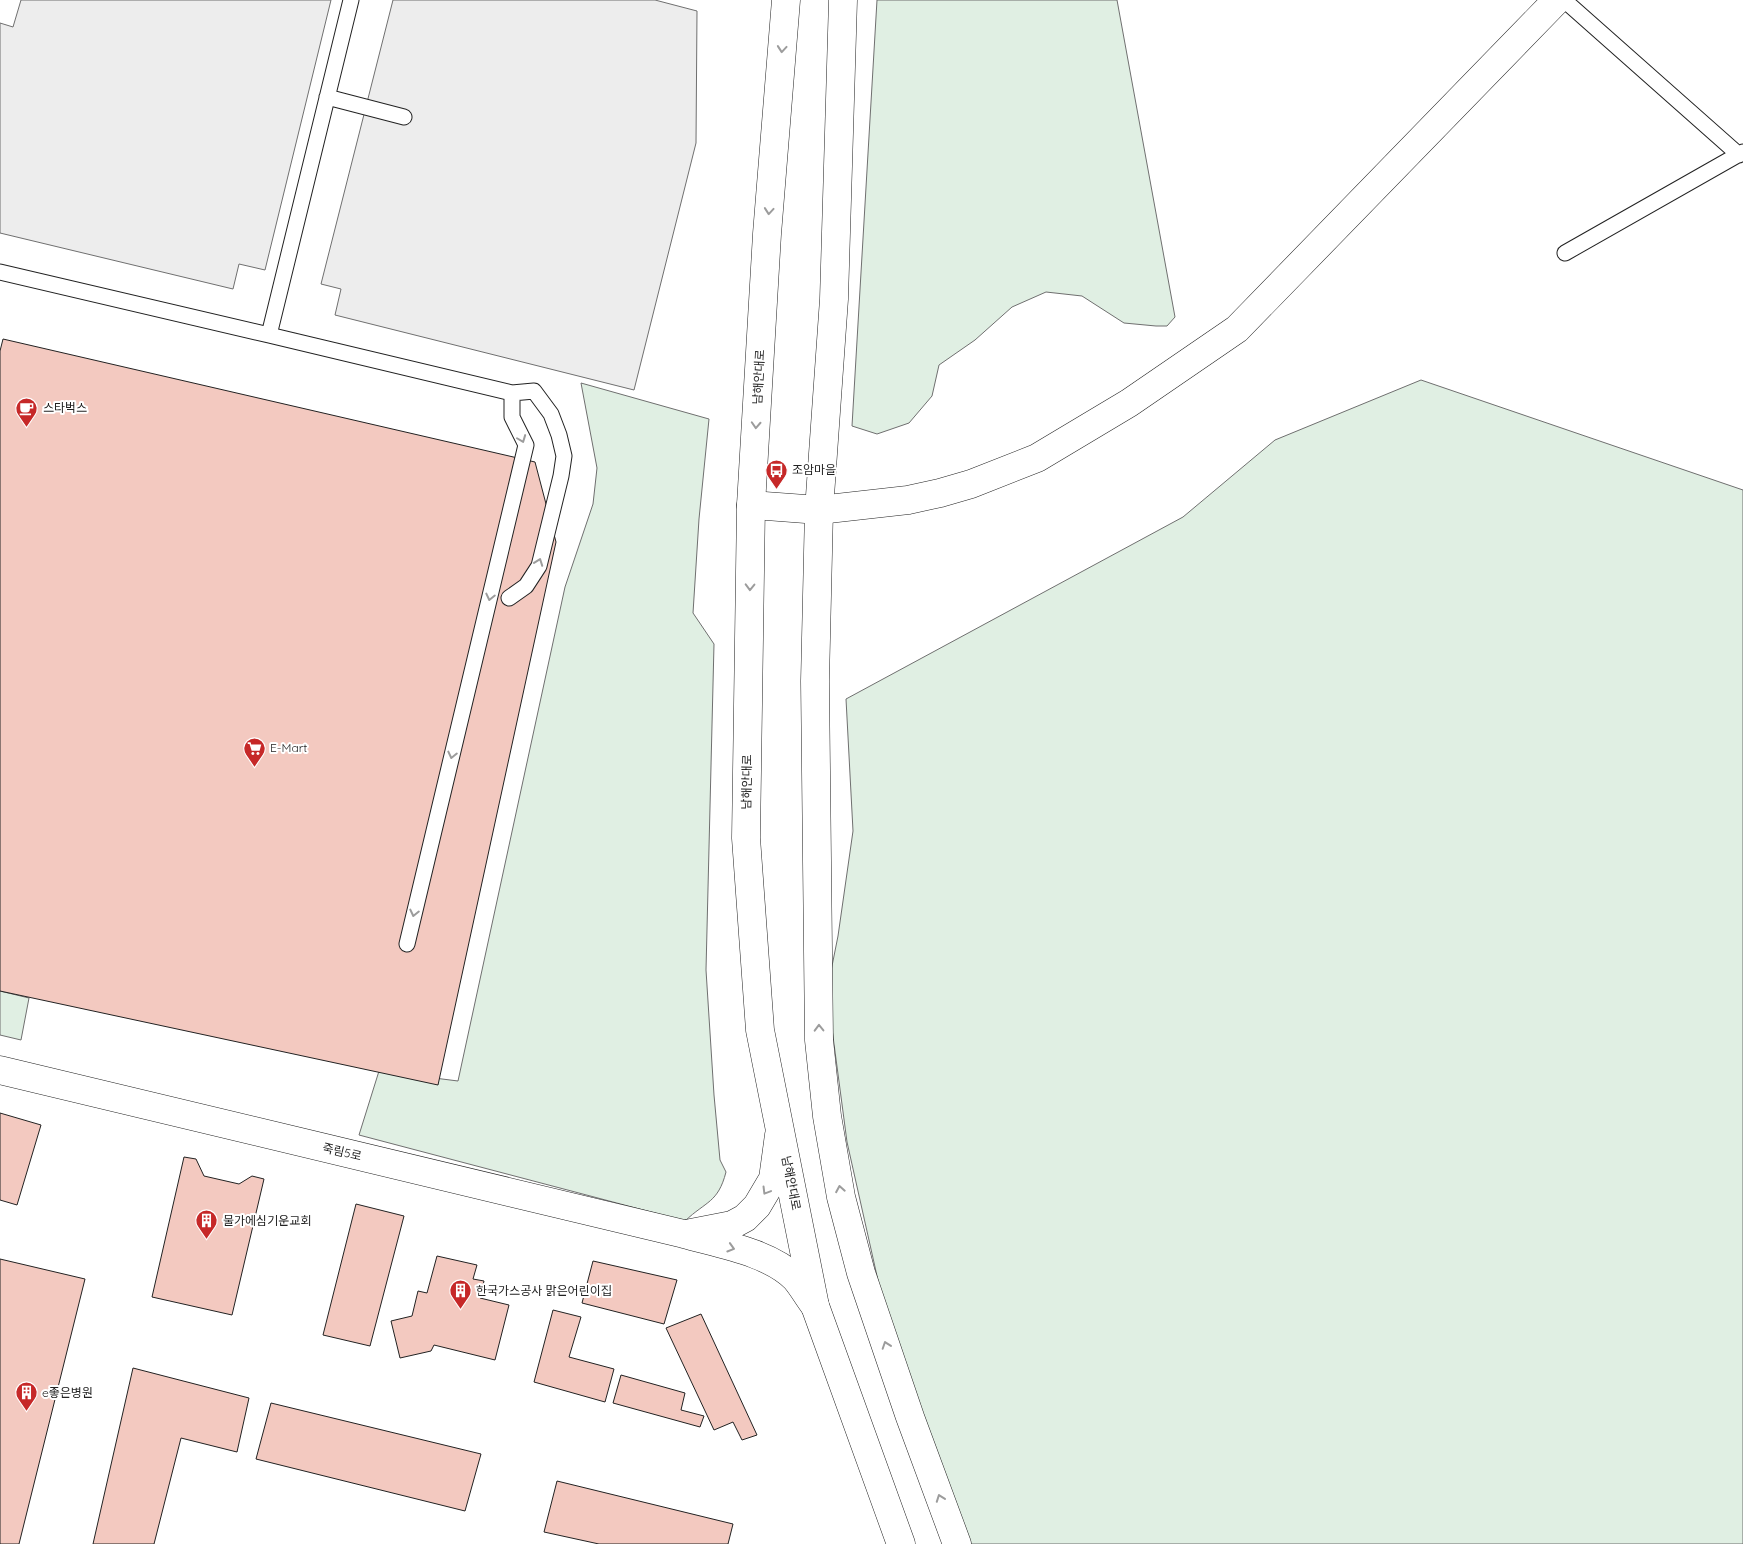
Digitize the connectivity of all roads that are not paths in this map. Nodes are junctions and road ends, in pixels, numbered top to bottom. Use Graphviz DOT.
graph roads {
  1 [pos="351,0"];
  2 [pos="786,0"];
  3 [pos="843,0"];
  4 [pos="1557,0"];
  5 [pos="1564,0"];
  6 [pos="327,98"];
  7 [pos="404,117"];
  8 [pos="1741,154"];
  9 [pos="1565,253"];
  10 [pos="0,272"];
  11 [pos="269,334"];
  12 [pos="512,393"];
  13 [pos="751,505"];
  14 [pos="819,510"];
  15 [pos="509,598"];
  16 [pos="407,944"];
  17 [pos="0,1070"];
  18 [pos="780,1127"];
  19 [pos="684,1234"];
  20 [pos="815,1306"];
  21 [pos="901,1544"];
  22 [pos="957,1544"];
  1 -- 6 [label="lane"];
  2 -- 13 [label="main road, 남해안대로, one-way"];
  3 -- 14 [label="main road"];
  4 -- 14 [label="main road"];
  5 -- 8 [label="lane"];
  6 -- 7 [label="lane"];
  6 -- 11 [label="lane"];
  8 -- 9 [label="lane"];
  10 -- 11 [label="lane"];
  11 -- 12 [label="lane"];
  15 -- 12 [label="lane, one-way"];
  12 -- 16 [label="lane, one-way"];
  13 -- 14 [label="main road"];
  13 -- 18 [label="main road, 남해안대로, one-way"];
  22 -- 14 [label="main road, one-way"];
  17 -- 19 [label="main road, 죽림5로"];
  18 -- 19 [label="main road, one-way"];
  18 -- 20 [label="main road, 남해안대로"];
  19 -- 20 [label="main road, 죽림5로, one-way"];
  20 -- 21 [label="main road, 남해안대로"];
}
